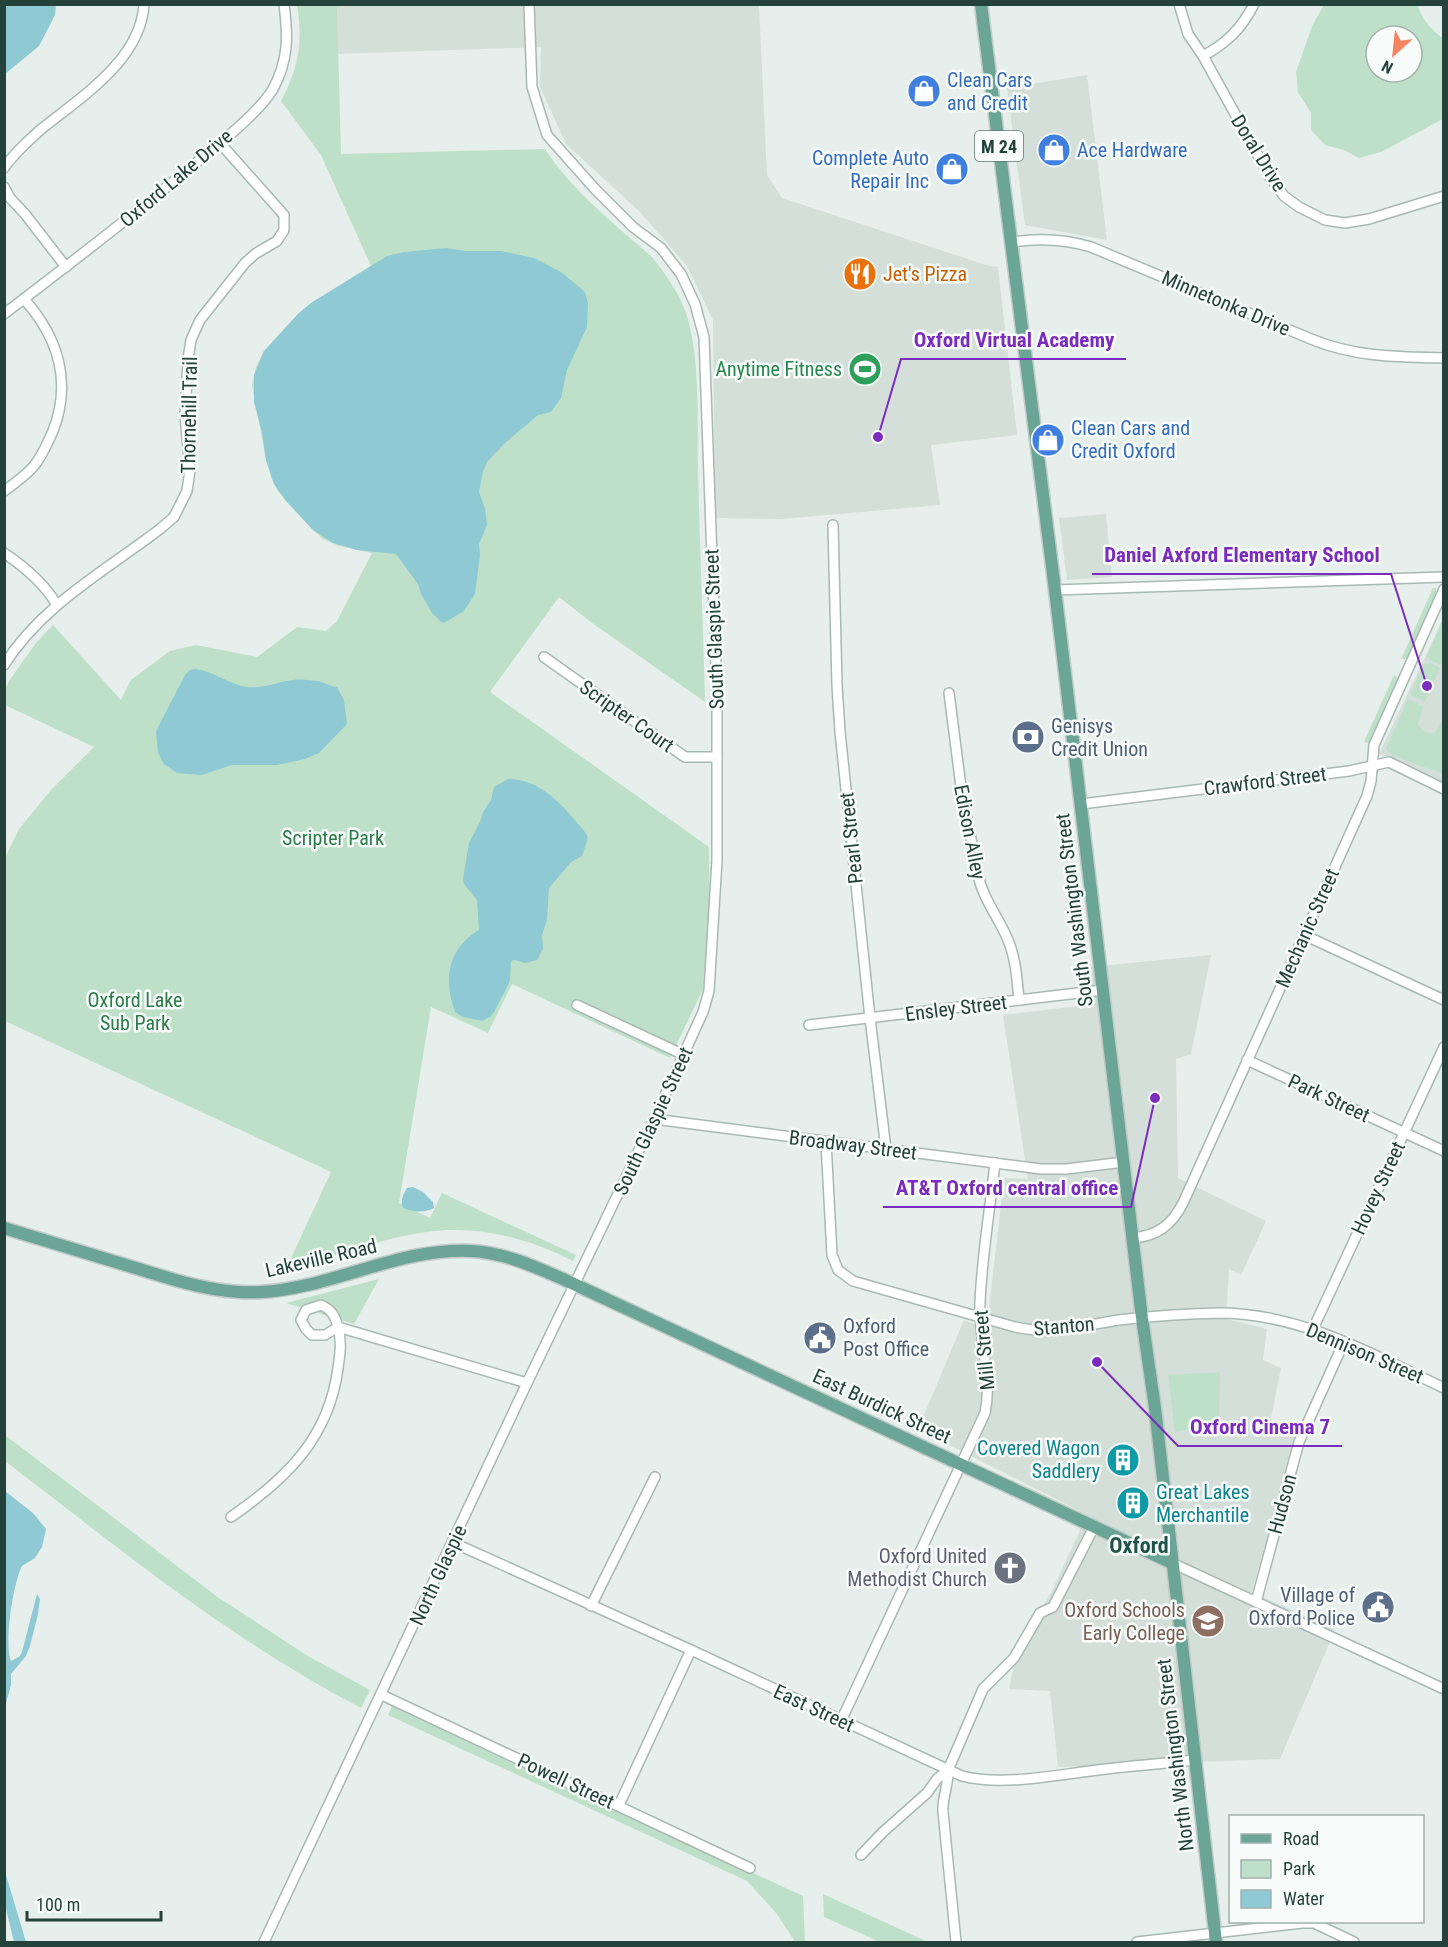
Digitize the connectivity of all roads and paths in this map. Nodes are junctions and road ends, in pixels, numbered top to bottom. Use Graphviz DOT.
graph roads {
  1 [pos="144,4"];
  2 [pos="284,4"];
  3 [pos="529,4"];
  4 [pos="981,4"];
  5 [pos="1179,4"];
  6 [pos="1254,4"];
  7 [pos="1203,56"];
  8 [pos="220,144"];
  9 [pos="4,168"];
  10 [pos="4,187"];
  11 [pos="1443,196"];
  12 [pos="1012,247"];
  13 [pos="66,267"];
  14 [pos="24,299"];
  15 [pos="4,314"];
  16 [pos="1443,358"];
  17 [pos="4,491"];
  18 [pos="833,525"];
  19 [pos="4,553"];
  20 [pos="1443,577"];
  21 [pos="1443,589"];
  22 [pos="1055,590"];
  23 [pos="57,605"];
  24 [pos="544,657"];
  25 [pos="4,665"];
  26 [pos="949,693"];
  27 [pos="717,757"];
  28 [pos="1371,766"];
  29 [pos="1443,789"];
  30 [pos="1081,804"];
  31 [pos="1304,935"];
  32 [pos="1103,990"];
  33 [pos="1019,1000"];
  34 [pos="1443,1000"];
  35 [pos="577,1005"];
  36 [pos="870,1018"];
  37 [pos="809,1024"];
  38 [pos="1443,1047"];
  39 [pos="684,1054"];
  40 [pos="1248,1059"];
  41 [pos="654,1119"];
  42 [pos="1403,1132"];
  43 [pos="826,1142"];
  44 [pos="886,1149"];
  45 [pos="1443,1151"];
  46 [pos="1124,1162"];
  47 [pos="995,1163"];
  48 [pos="4,1228"];
  49 [pos="1133,1238"];
  50 [pos="576,1285"];
  51 [pos="980,1317"];
  52 [pos="1142,1318"];
  53 [pos="1313,1329"];
  54 [pos="1344,1342"];
  55 [pos="527,1383"];
  56 [pos="1443,1388"];
  57 [pos="962,1465"];
  58 [pos="655,1477"];
  59 [pos="231,1517"];
  60 [pos="1094,1527"];
  61 [pos="454,1543"];
  62 [pos="1172,1563"];
  63 [pos="1256,1602"];
  64 [pos="591,1605"];
  65 [pos="692,1650"];
  66 [pos="1443,1689"];
  67 [pos="382,1695"];
  68 [pos="841,1721"];
  69 [pos="1195,1760"];
  70 [pos="948,1770"];
  71 [pos="619,1805"];
  72 [pos="861,1855"];
  73 [pos="750,1868"];
  74 [pos="1216,1938"];
  75 [pos="264,1942"];
  76 [pos="956,1942"];
  77 [pos="1137,1942"];
  78 [pos="1354,1942"];
  1 -- 9 [label="street"];
  2 -- 8 [label="street, Oxford Lake Drive"];
  3 -- 27 [label="street, South Glaspie Street"];
  4 -- 12 [label="main road, M 24"];
  5 -- 7 [label="street, Doral Drive"];
  6 -- 7 [label="street"];
  7 -- 11 [label="street, Doral Drive"];
  8 -- 13 [label="street, Oxford Lake Drive"];
  8 -- 23 [label="street, Thornehill Trail"];
  10 -- 13 [label="street"];
  12 -- 16 [label="street, Minnetonka Drive"];
  12 -- 22 [label="main road, South Washington Street / M 24"];
  13 -- 14 [label="street, Oxford Lake Drive"];
  14 -- 15 [label="street, Oxford Lake Drive"];
  14 -- 17 [label="street"];
  18 -- 36 [label="street, Pearl Street"];
  19 -- 23 [label="street"];
  20 -- 22 [label="street"];
  21 -- 28 [label="street, Mechanic Street"];
  22 -- 30 [label="main road, South Washington Street / M 24"];
  23 -- 25 [label="street, Thornehill Trail"];
  24 -- 27 [label="street, Scripter Court"];
  26 -- 33 [label="street, Edison Alley"];
  27 -- 39 [label="street, South Glaspie Street"];
  28 -- 29 [label="street, Crawford Street"];
  28 -- 30 [label="street, Crawford Street"];
  28 -- 31 [label="street, Mechanic Street"];
  30 -- 32 [label="main road, South Washington Street / M 24"];
  31 -- 34 [label="street"];
  31 -- 40 [label="street, Mechanic Street"];
  32 -- 33 [label="street, Ensley Street"];
  32 -- 46 [label="main road, South Washington Street / M 24"];
  33 -- 36 [label="street, Ensley Street"];
  35 -- 39 [label="street"];
  36 -- 37 [label="street, Ensley Street"];
  36 -- 44 [label="street, Pearl Street"];
  38 -- 42 [label="street, Hovey Street"];
  39 -- 41 [label="street, South Glaspie Street"];
  40 -- 42 [label="street, Park Street"];
  40 -- 49 [label="street, Mechanic Street"];
  41 -- 43 [label="street, Broadway Street"];
  41 -- 50 [label="street, South Glaspie Street"];
  42 -- 45 [label="street, Park Street"];
  42 -- 53 [label="street, Hovey Street"];
  43 -- 44 [label="street, Broadway Street"];
  43 -- 51 [label="street, Stanton"];
  44 -- 47 [label="street, Broadway Street"];
  46 -- 47 [label="street, Broadway Street"];
  46 -- 49 [label="main road, South Washington Street / M 24"];
  47 -- 51 [label="street, Mill Street"];
  48 -- 50 [label="main road, Lakeville Road"];
  49 -- 52 [label="main road, South Washington Street / M 24"];
  50 -- 55 [label="street, North Glaspie"];
  50 -- 57 [label="main road, East Burdick Street"];
  51 -- 52 [label="street, Stanton"];
  51 -- 57 [label="street, Mill Street"];
  52 -- 53 [label="street, Dennison Street"];
  52 -- 62 [label="main road, South Washington Street / M 24"];
  53 -- 54 [label="street, Dennison Street"];
  54 -- 56 [label="street, Dennison Street"];
  54 -- 63 [label="street, Hudson"];
  55 -- 59 [label="street"];
  55 -- 61 [label="street, North Glaspie"];
  57 -- 60 [label="main road, East Burdick Street"];
  57 -- 68 [label="street, Mill Street"];
  58 -- 64 [label="street"];
  60 -- 62 [label="main road, East Burdick Street"];
  60 -- 70 [label="street"];
  61 -- 64 [label="street, East Street"];
  61 -- 67 [label="street, North Glaspie"];
  62 -- 63 [label="street"];
  62 -- 69 [label="main road, North Washington Street / M 24"];
  63 -- 66 [label="street"];
  64 -- 65 [label="street, East Street"];
  65 -- 68 [label="street, East Street"];
  65 -- 71 [label="street"];
  67 -- 71 [label="street, Powell Street"];
  67 -- 75 [label="street, North Glaspie"];
  68 -- 70 [label="street, East Street"];
  69 -- 70 [label="street, East Street"];
  69 -- 74 [label="main road, North Washington Street / M 24"];
  70 -- 72 [label="street"];
  70 -- 76 [label="street"];
  71 -- 73 [label="street, Powell Street"];
  74 -- 77 [label="street"];
  74 -- 78 [label="street"];
}
